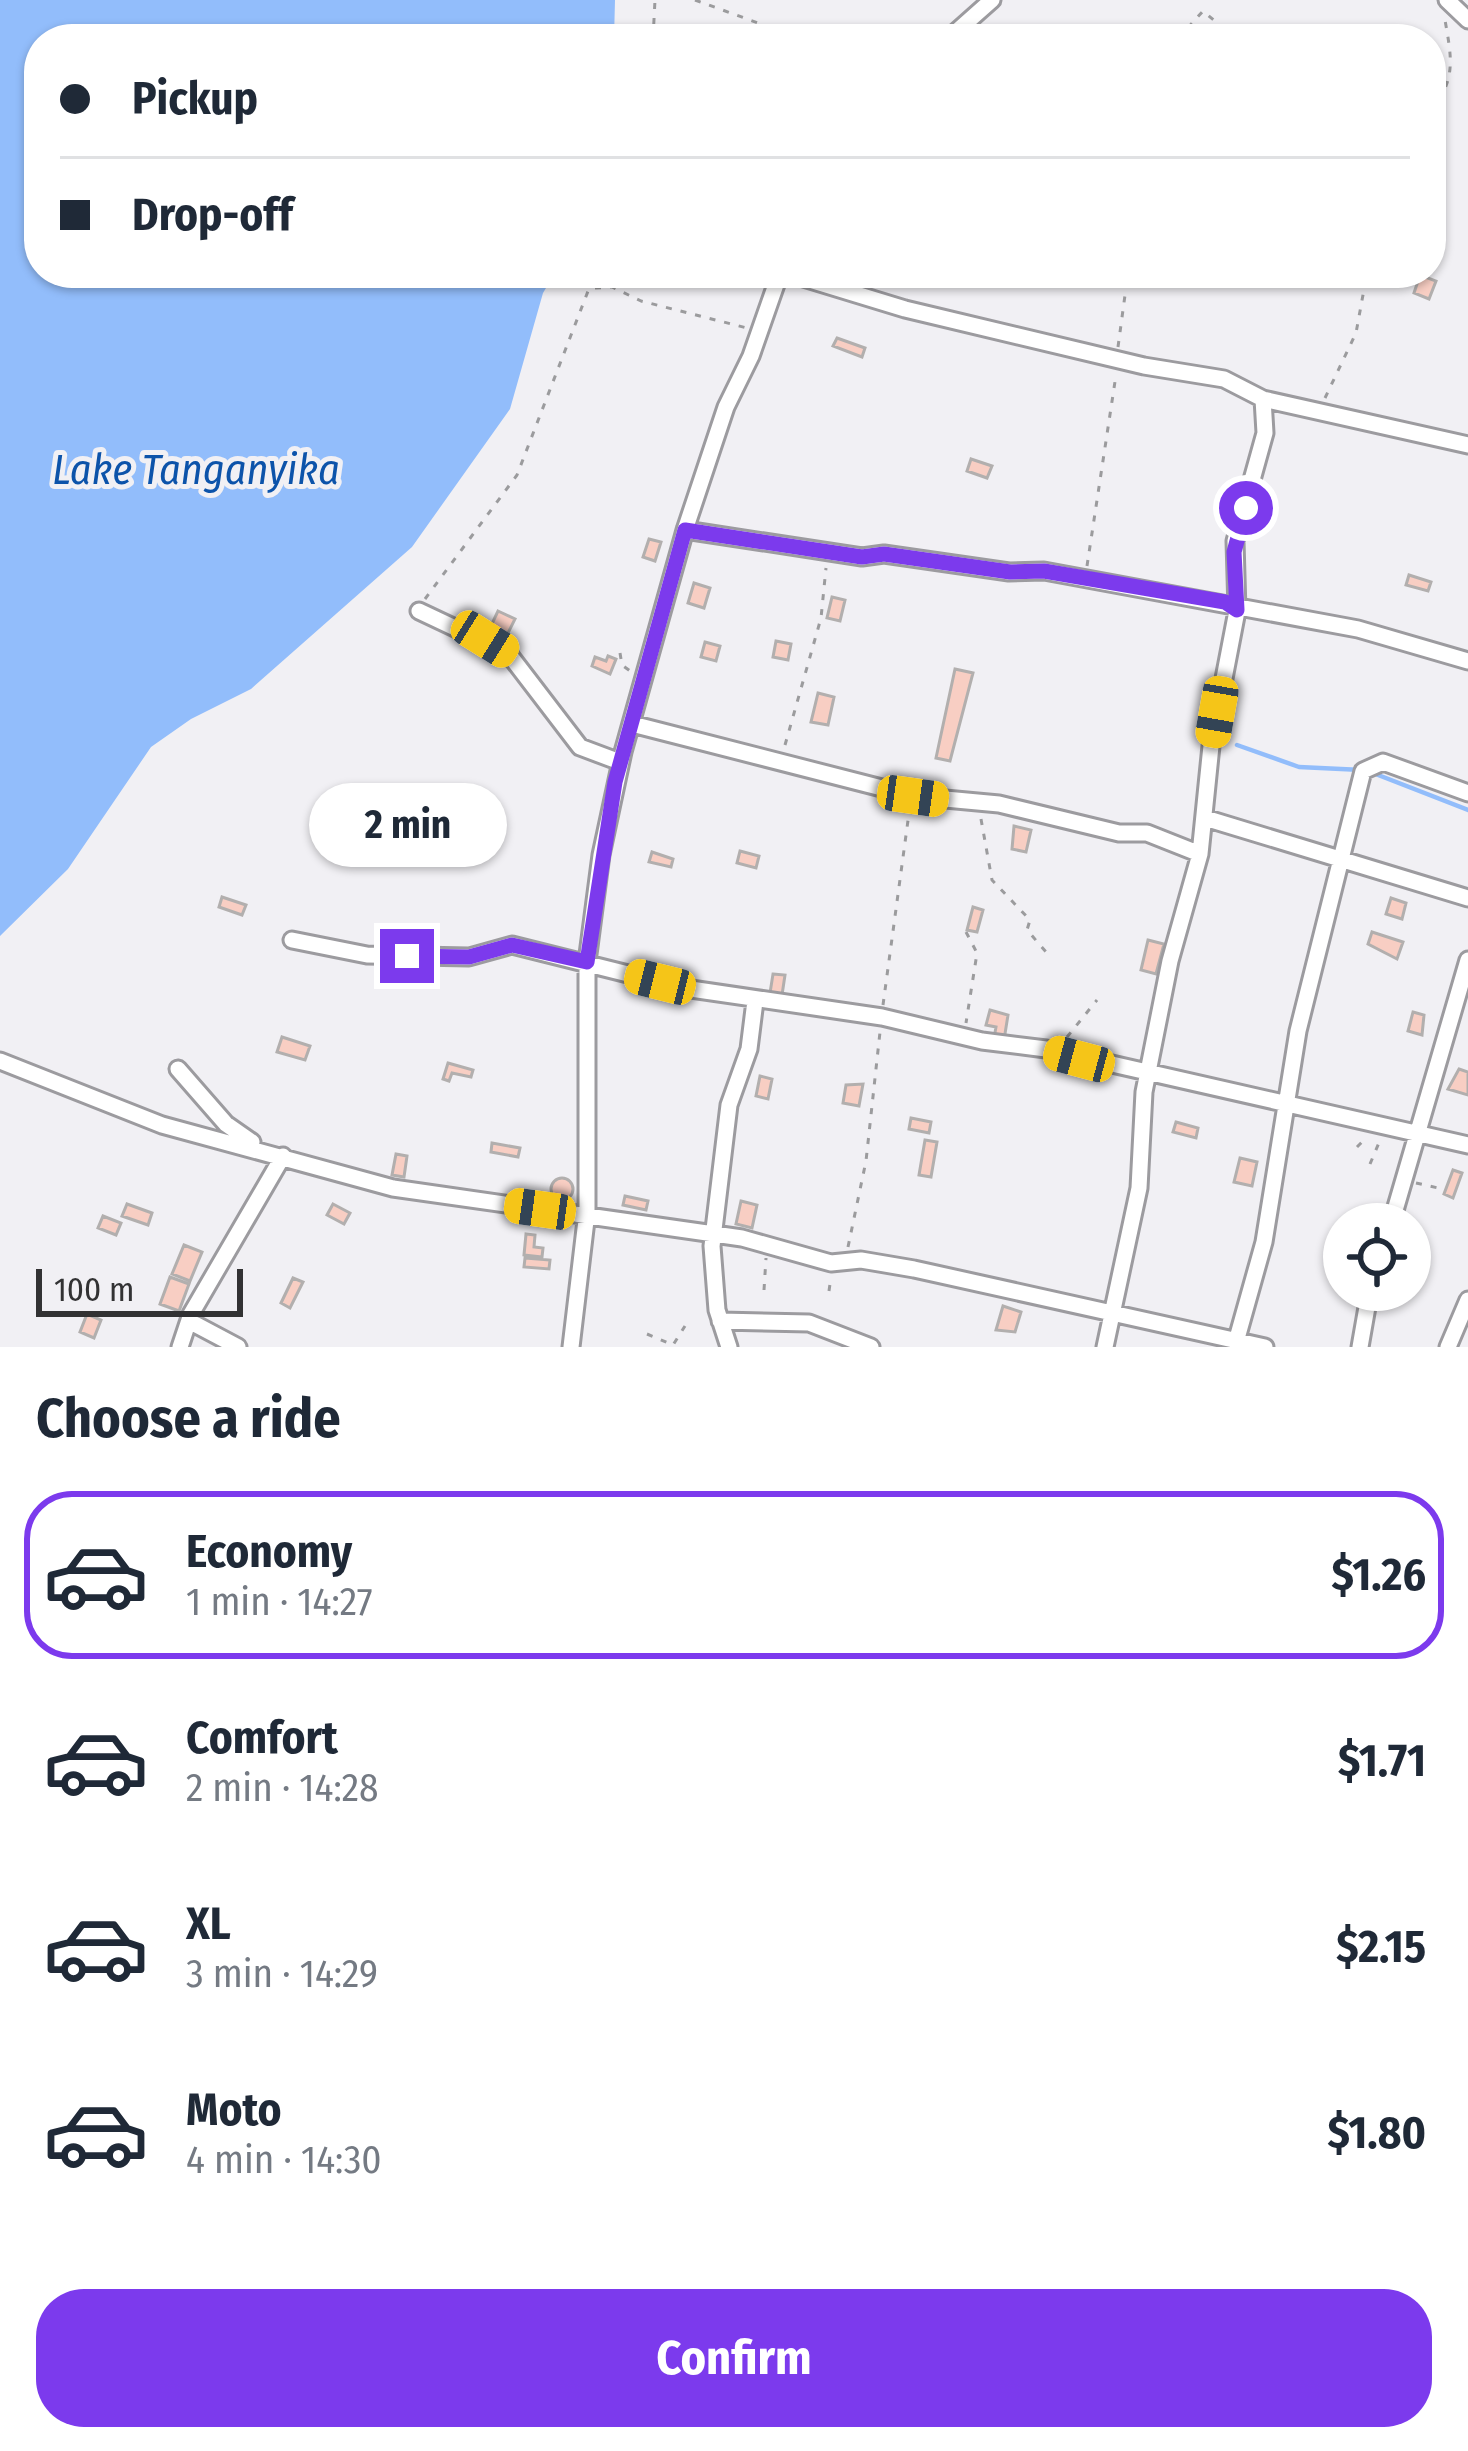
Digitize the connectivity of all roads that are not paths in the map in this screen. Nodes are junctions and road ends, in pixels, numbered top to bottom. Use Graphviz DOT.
graph roads {
  1 [pos="992,0"];
  2 [pos="1445,6"];
  3 [pos="1468,20"];
  4 [pos="965,24"];
  5 [pos="776,288"];
  6 [pos="826,288"];
  7 [pos="1263,399"];
  8 [pos="1468,445"];
  9 [pos="685,530"];
  10 [pos="1237,610"];
  11 [pos="419,611"];
  12 [pos="1468,661"];
  13 [pos="632,724"];
  14 [pos="620,762"];
  15 [pos="1468,794"];
  16 [pos="1205,818"];
  17 [pos="1200,854"];
  18 [pos="1339,862"];
  19 [pos="1468,898"];
  20 [pos="292,940"];
  21 [pos="1468,960"];
  22 [pos="587,962"];
  23 [pos="755,1000"];
  24 [pos="0,1061"];
  25 [pos="178,1069"];
  26 [pos="1149,1074"];
  27 [pos="1289,1106"];
  28 [pos="1413,1134"];
  29 [pos="1468,1145"];
  30 [pos="261,1149"];
  31 [pos="284,1156"];
  32 [pos="1396,1203"];
  33 [pos="587,1212"];
  34 [pos="716,1235"];
  35 [pos="1468,1300"];
  36 [pos="1366,1311"];
  37 [pos="1114,1316"];
  38 [pos="720,1321"];
  39 [pos="189,1322"];
  40 [pos="1236,1342"];
  41 [pos="180,1347"];
  42 [pos="238,1347"];
  43 [pos="571,1347"];
  44 [pos="729,1347"];
  45 [pos="872,1347"];
  46 [pos="1105,1347"];
  47 [pos="1265,1347"];
  48 [pos="1360,1347"];
  49 [pos="1448,1347"];
  1 -- 4 [label="street"];
  2 -- 3 [label="street"];
  5 -- 9 [label="street"];
  6 -- 7 [label="street"];
  7 -- 8 [label="street"];
  7 -- 10 [label="street"];
  9 -- 10 [label="street"];
  9 -- 13 [label="street"];
  10 -- 12 [label="street"];
  10 -- 16 [label="street"];
  11 -- 14 [label="street"];
  13 -- 14 [label="street"];
  13 -- 17 [label="street"];
  14 -- 22 [label="street"];
  15 -- 18 [label="street"];
  16 -- 17 [label="street"];
  16 -- 18 [label="street"];
  17 -- 26 [label="street"];
  18 -- 19 [label="street"];
  18 -- 27 [label="street"];
  20 -- 22 [label="street"];
  21 -- 28 [label="street"];
  22 -- 23 [label="street"];
  22 -- 33 [label="street"];
  23 -- 26 [label="street"];
  23 -- 34 [label="street"];
  24 -- 30 [label="street"];
  25 -- 30 [label="street"];
  26 -- 27 [label="street"];
  26 -- 37 [label="street"];
  27 -- 28 [label="street"];
  27 -- 40 [label="street"];
  28 -- 29 [label="street"];
  28 -- 32 [label="street"];
  30 -- 31 [label="street"];
  31 -- 33 [label="street"];
  31 -- 39 [label="street"];
  33 -- 34 [label="street"];
  33 -- 43 [label="street"];
  34 -- 37 [label="street"];
  34 -- 38 [label="street"];
  35 -- 49 [label="street"];
  36 -- 48 [label="street"];
  37 -- 40 [label="street"];
  37 -- 46 [label="street"];
  38 -- 44 [label="street"];
  38 -- 45 [label="street"];
  39 -- 41 [label="street"];
  39 -- 42 [label="street"];
  40 -- 47 [label="street"];
}
